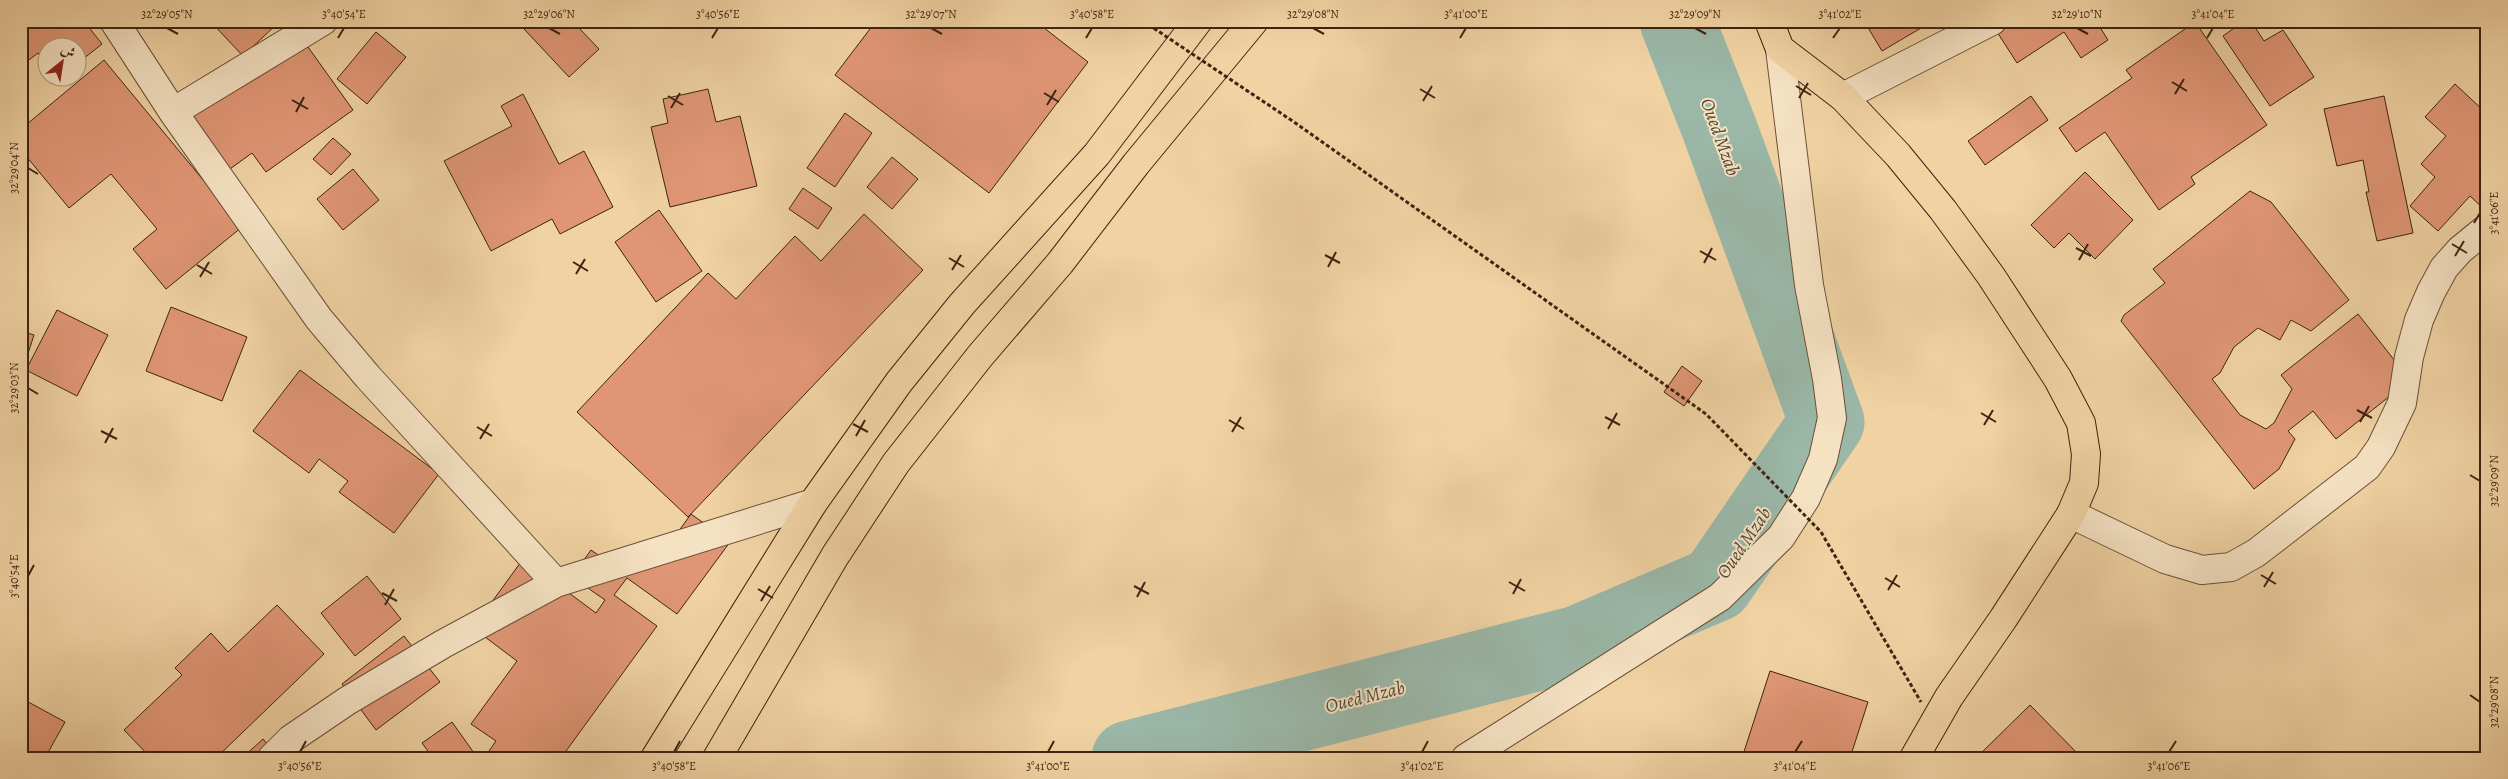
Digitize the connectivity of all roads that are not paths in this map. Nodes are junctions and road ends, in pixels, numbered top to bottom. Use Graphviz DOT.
graph roads {
  1 [pos="114,21"];
  2 [pos="324,21"];
  3 [pos="1198,21"];
  4 [pos="1254,21"];
  5 [pos="1769,21"];
  6 [pos="1992,21"];
  7 [pos="1780,49"];
  8 [pos="1843,97"];
  9 [pos="173,112"];
  10 [pos="2487,228"];
  11 [pos="813,503"];
  12 [pos="2071,514"];
  13 [pos="556,583"];
  14 [pos="1477,755"];
  15 [pos="272,758"];
  16 [pos="655,758"];
  17 [pos="717,758"];
  18 [pos="1914,758"];
  1 -- 9 [label="street"];
  2 -- 9 [label="street"];
  3 -- 11 [label="main road"];
  4 -- 17 [label="main road"];
  5 -- 7 [label="main road"];
  6 -- 8 [label="street"];
  7 -- 8 [label="main road"];
  7 -- 14 [label="street"];
  8 -- 12 [label="main road"];
  9 -- 13 [label="street"];
  10 -- 12 [label="street"];
  11 -- 13 [label="street"];
  11 -- 16 [label="main road"];
  12 -- 18 [label="main road"];
  13 -- 15 [label="street"];
}
